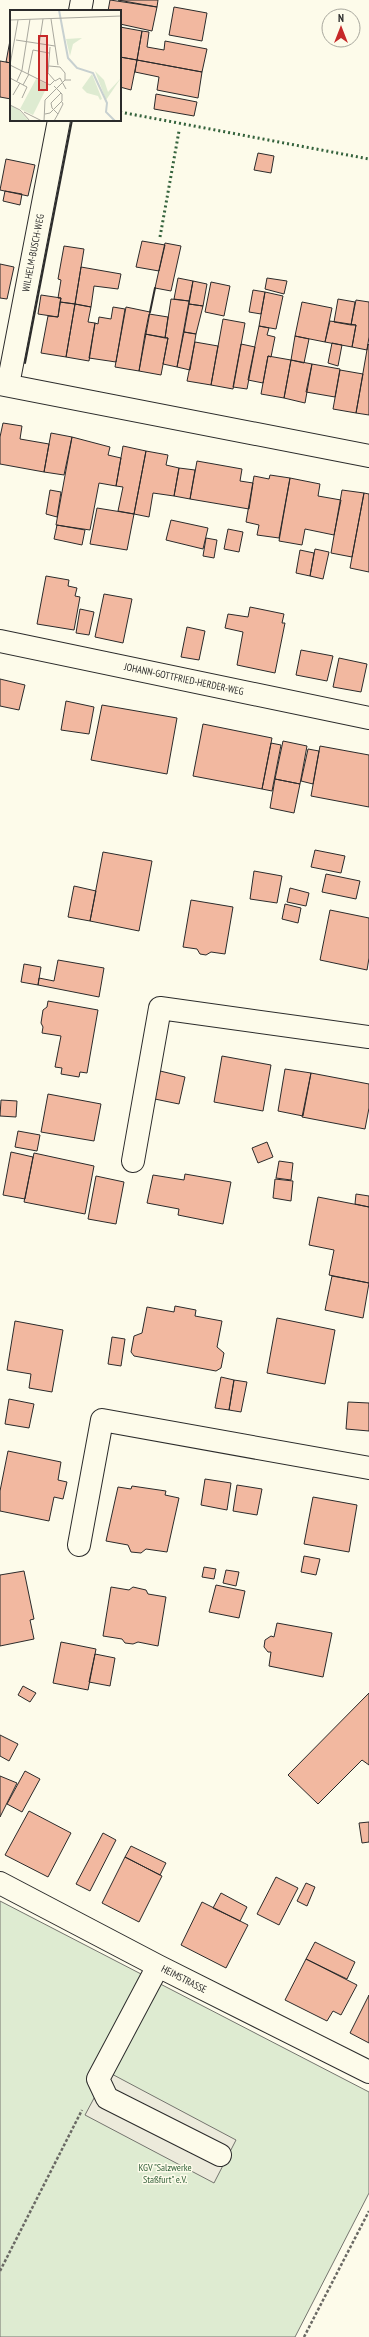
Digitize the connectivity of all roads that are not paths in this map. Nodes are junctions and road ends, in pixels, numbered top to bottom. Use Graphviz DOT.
graph roads {
  1 [pos="82,0"];
  2 [pos="80,10"];
  3 [pos="59,121"];
  4 [pos="4,384"];
  5 [pos="369,456"];
  6 [pos="0,641"];
  7 [pos="369,718"];
  8 [pos="369,1037"];
  9 [pos="133,1161"];
  10 [pos="369,1468"];
  11 [pos="79,1545"];
  12 [pos="0,1883"];
  13 [pos="158,1966"];
  14 [pos="369,2072"];
  15 [pos="220,2155"];
  1 -- 2 [label="street"];
  3 -- 4 [label="street, WILHELM-BUSCH-WEG"];
  4 -- 5 [label="street"];
  6 -- 7 [label="street, JOHANN-GOTTFRIED-HERDER-WEG"];
  8 -- 9 [label="street"];
  10 -- 11 [label="street"];
  12 -- 13 [label="street, HEIMSTRASSE"];
  13 -- 14 [label="street, HEIMSTRASSE"];
  13 -- 15 [label="street"];
}
